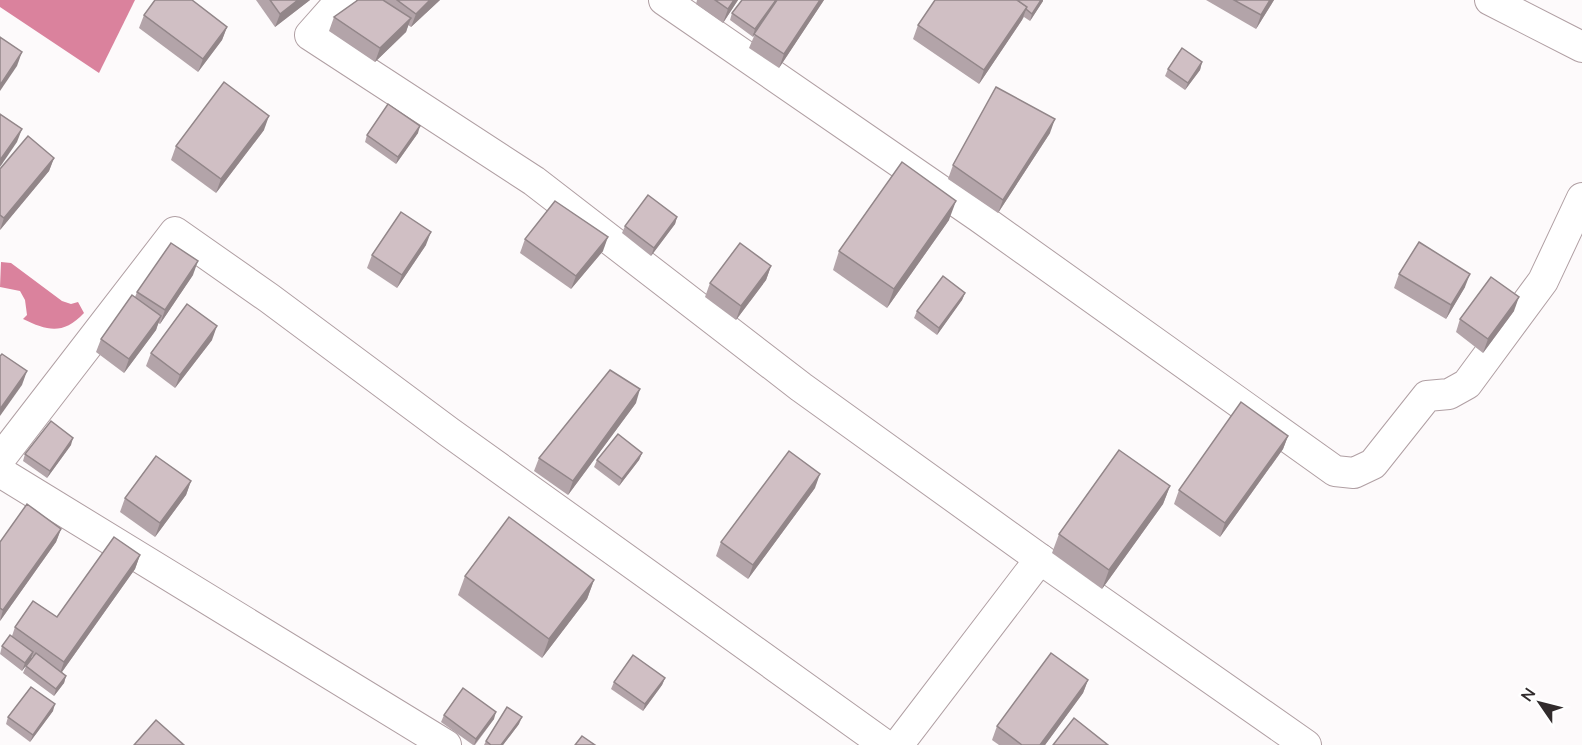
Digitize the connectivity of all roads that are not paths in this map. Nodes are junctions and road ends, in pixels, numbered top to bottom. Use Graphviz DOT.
graph roads {
  1 [pos="341,0"];
  2 [pos="664,0"];
  3 [pos="1490,0"];
  4 [pos="1582,47"];
  5 [pos="1582,198"];
  6 [pos="0,459"];
  7 [pos="0,472"];
  8 [pos="1040,559"];
  9 [pos="446,745"];
  10 [pos="885,745"];
  11 [pos="898,745"];
  12 [pos="1306,745"];
  1 -- 8 [label="street"];
  2 -- 5 [label="street"];
  3 -- 4 [label="street"];
  6 -- 10 [label="street"];
  7 -- 9 [label="street"];
  8 -- 11 [label="street"];
  8 -- 12 [label="street"];
}
